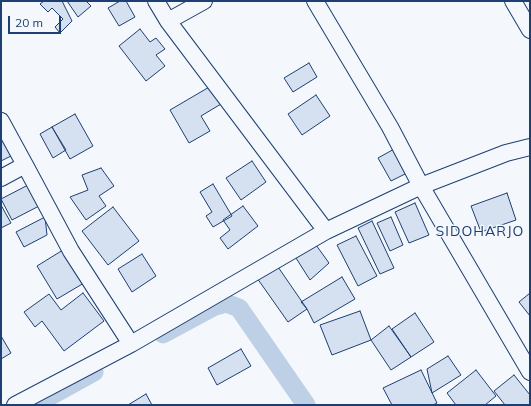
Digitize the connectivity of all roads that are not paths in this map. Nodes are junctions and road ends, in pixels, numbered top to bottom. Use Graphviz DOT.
graph roads {
  1 [pos="156,1"];
  2 [pos="204,1"];
  3 [pos="315,1"];
  4 [pos="513,1"];
  5 [pos="168,21"];
  6 [pos="530,30"];
  7 [pos="1,121"];
  8 [pos="530,147"];
  9 [pos="25,165"];
  10 [pos="1,178"];
  11 [pos="421,186"];
  12 [pos="326,231"];
  13 [pos="130,344"];
  14 [pos="530,372"];
  15 [pos="15,405"];
  1 -- 5 [label="street"];
  2 -- 5 [label="street"];
  3 -- 11 [label="street"];
  4 -- 6 [label="street"];
  5 -- 12 [label="street"];
  7 -- 9 [label="street"];
  8 -- 11 [label="street"];
  9 -- 10 [label="street"];
  9 -- 13 [label="street"];
  11 -- 12 [label="street"];
  11 -- 14 [label="street"];
  12 -- 13 [label="street"];
  13 -- 15 [label="street"];
}
